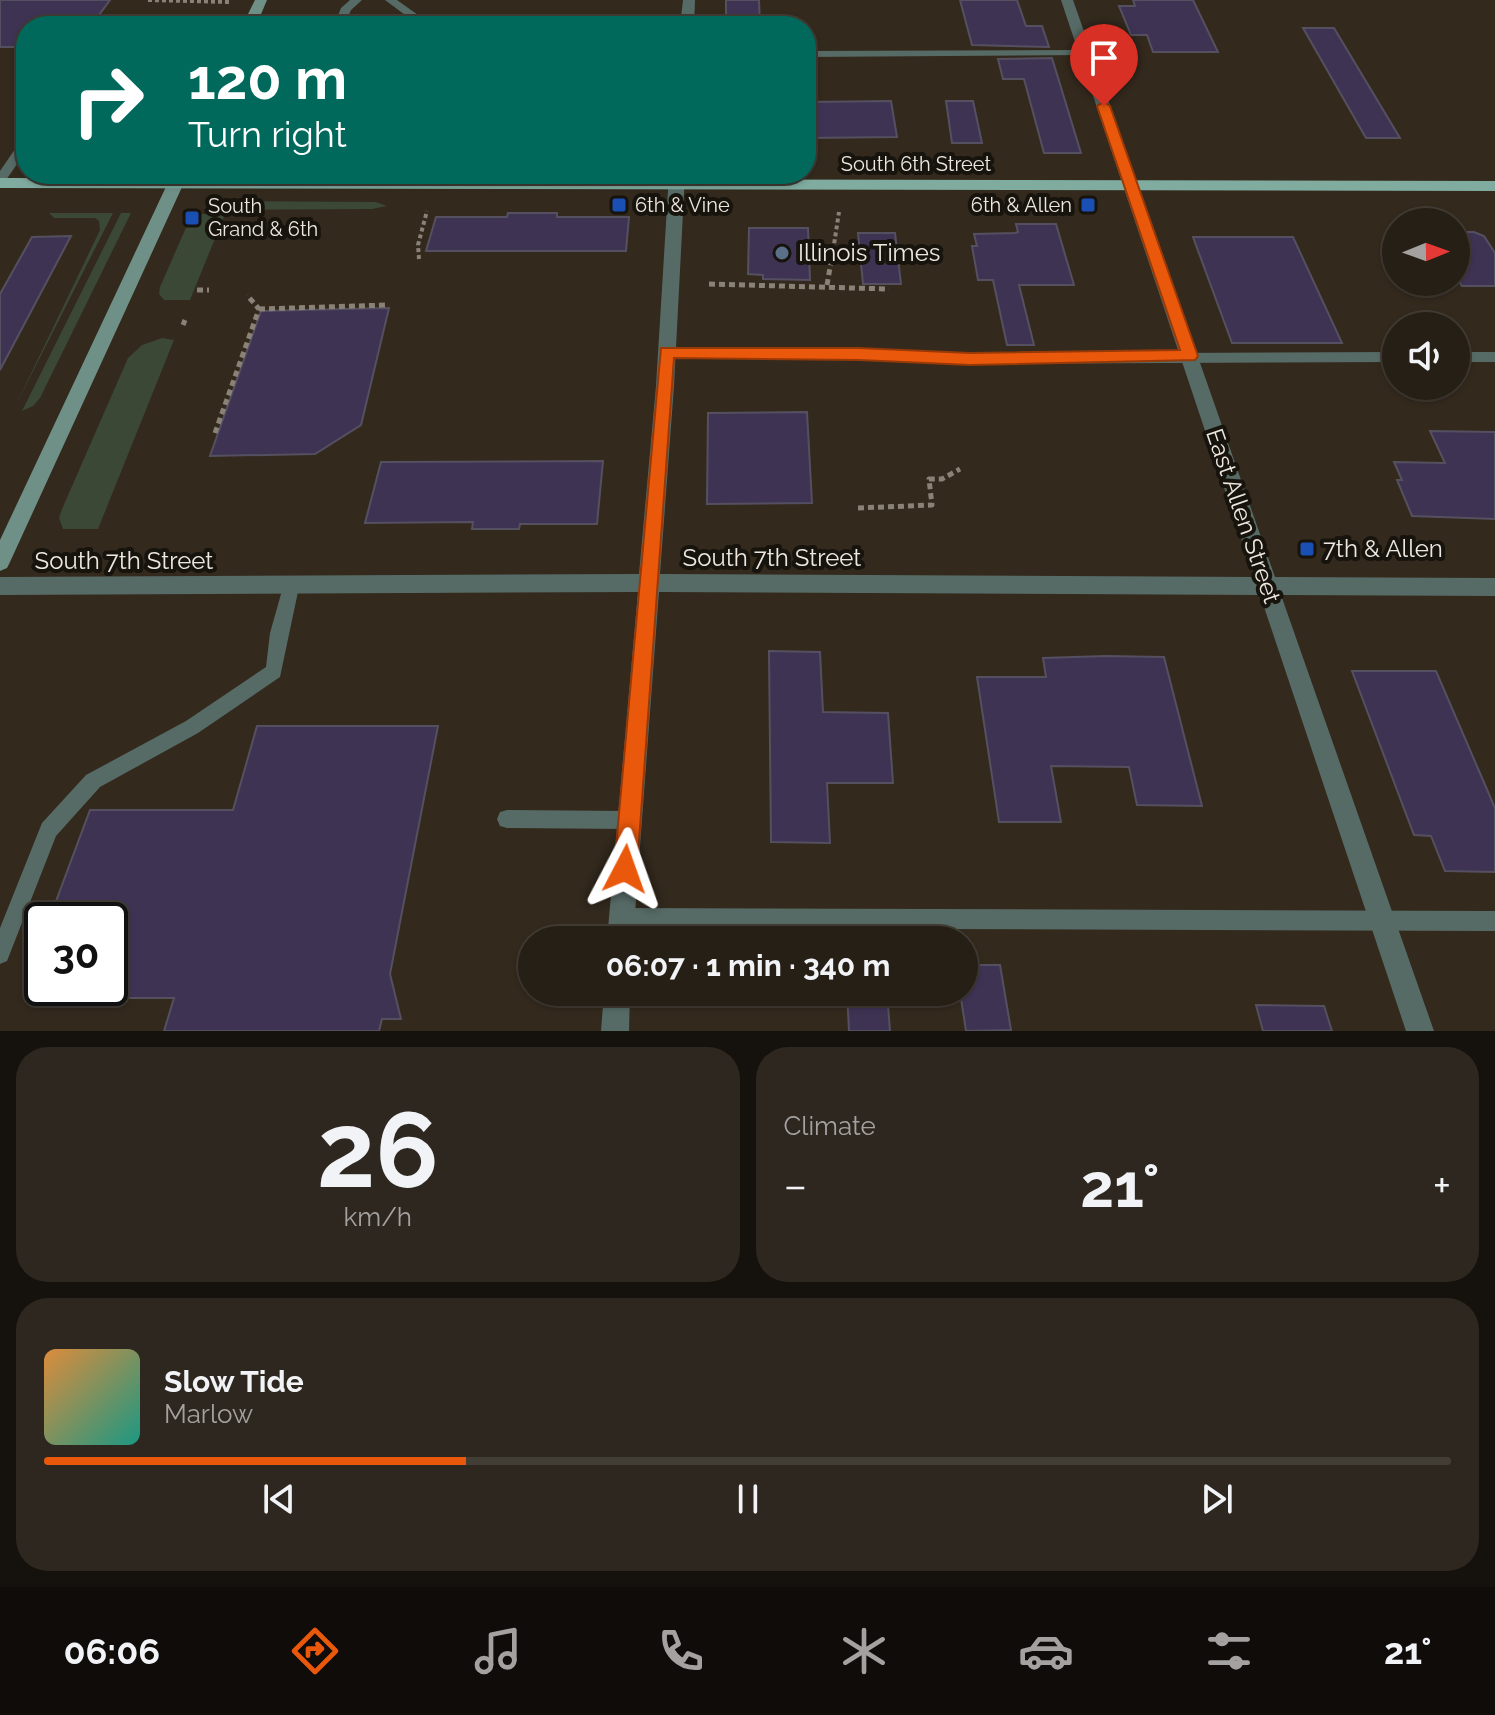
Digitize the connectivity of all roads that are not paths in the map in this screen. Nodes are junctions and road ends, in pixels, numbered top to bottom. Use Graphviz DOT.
graph roads {
  1 [pos="357,0"];
  2 [pos="390,0"];
  3 [pos="1067,0"];
  4 [pos="343,16"];
  5 [pos="409,16"];
  6 [pos="1084,52"];
  7 [pos="816,54"];
  8 [pos="16,157"];
  9 [pos="0,181"];
  10 [pos="816,181"];
  11 [pos="176,184"];
  12 [pos="676,184"];
  13 [pos="1130,185"];
  14 [pos="1495,186"];
  15 [pos="666,352"];
  16 [pos="1190,356"];
  17 [pos="1382,357"];
  18 [pos="1470,357"];
  19 [pos="1495,357"];
  20 [pos="0,562"];
  21 [pos="647,583"];
  22 [pos="0,586"];
  23 [pos="1267,586"];
  24 [pos="291,587"];
  25 [pos="1495,587"];
  26 [pos="507,819"];
  27 [pos="629,820"];
  28 [pos="1381,920"];
  29 [pos="1495,921"];
  30 [pos="621,926"];
  31 [pos="874,926"];
  32 [pos="0,954"];
  33 [pos="616,1006"];
  34 [pos="615,1031"];
  35 [pos="1420,1031"];
  1 -- 4 [label="lane"];
  2 -- 5 [label="lane"];
  3 -- 6 [label="street, East Allen Street"];
  6 -- 7 [label="lane"];
  6 -- 13 [label="street, East Allen Street"];
  8 -- 9 [label="lane"];
  10 -- 13 [label="main road, South 6th Street"];
  11 -- 20 [label="main road"];
  12 -- 15 [label="street"];
  13 -- 14 [label="main road, South 6th Street"];
  13 -- 16 [label="street, East Allen Street"];
  15 -- 16 [label="lane"];
  15 -- 21 [label="street"];
  16 -- 17 [label="lane"];
  16 -- 23 [label="street, East Allen Street"];
  18 -- 19 [label="lane"];
  21 -- 23 [label="street, South 7th Street"];
  21 -- 24 [label="street, South 7th Street"];
  21 -- 27 [label="street"];
  22 -- 24 [label="street, South 7th Street"];
  23 -- 25 [label="street, South 7th Street"];
  23 -- 28 [label="street, East Allen Street"];
  24 -- 32 [label="lane"];
  26 -- 27 [label="lane"];
  27 -- 30 [label="street"];
  28 -- 29 [label="lane"];
  28 -- 31 [label="lane"];
  28 -- 35 [label="street, East Allen Street"];
  33 -- 34 [label="street"];
}
